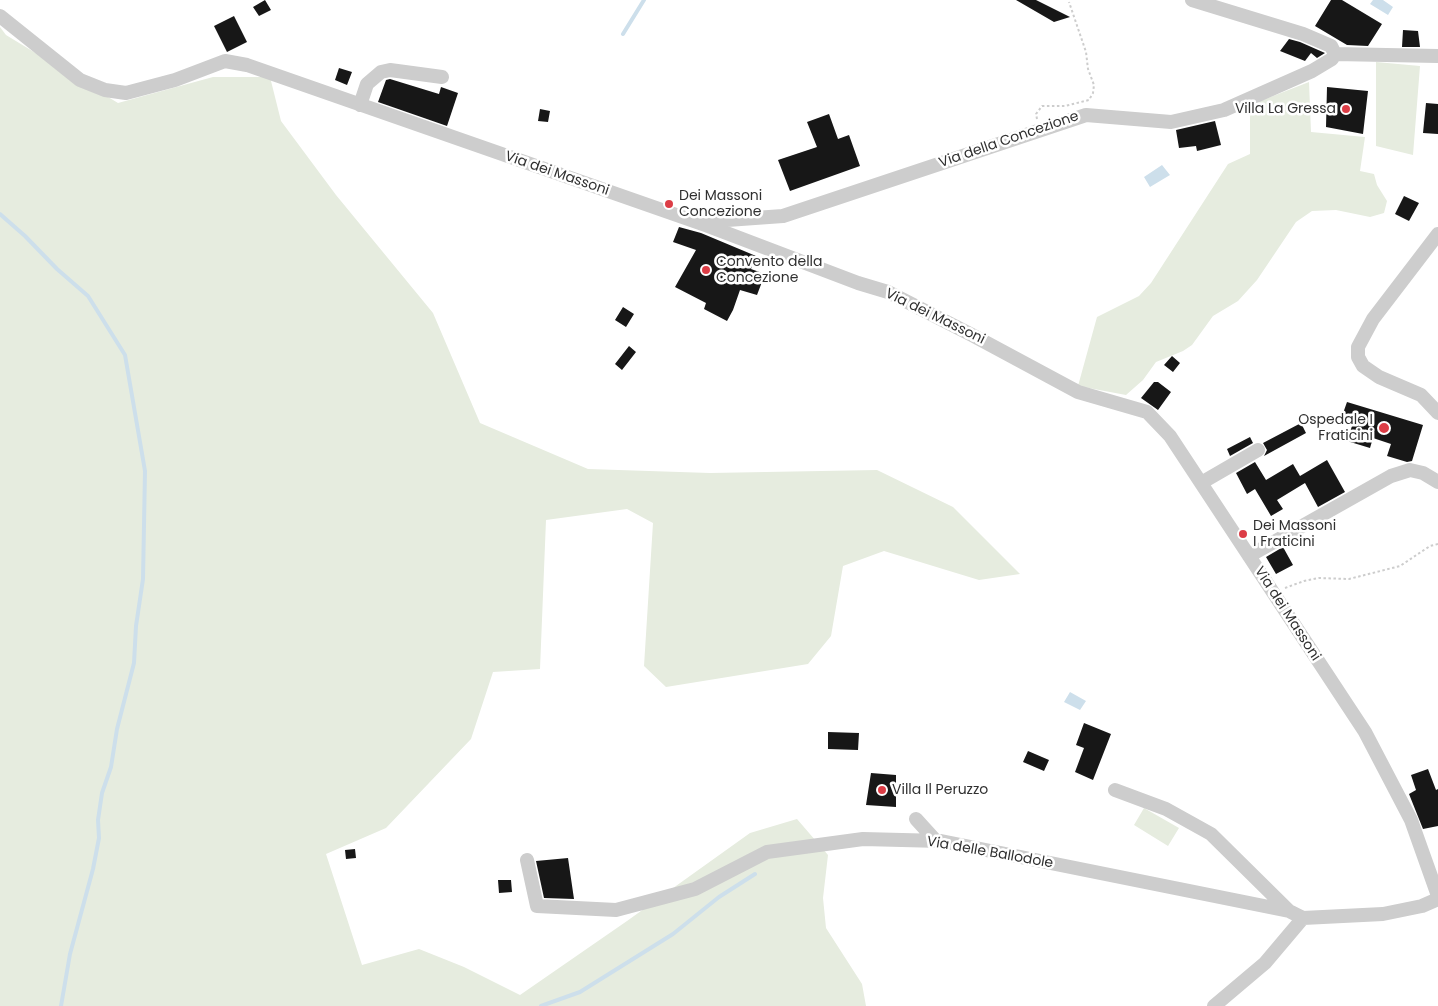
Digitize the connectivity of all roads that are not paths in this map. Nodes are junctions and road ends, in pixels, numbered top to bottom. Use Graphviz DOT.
graph roads {
  1 [pos="1192,0"];
  2 [pos="0,16"];
  3 [pos="1336,54"];
  4 [pos="1438,56"];
  5 [pos="442,77"];
  6 [pos="360,105"];
  7 [pos="708,226"];
  8 [pos="1438,234"];
  9 [pos="1438,413"];
  10 [pos="1258,450"];
  11 [pos="1438,482"];
  12 [pos="1201,483"];
  13 [pos="1249,556"];
  14 [pos="1115,790"];
  15 [pos="916,819"];
  16 [pos="936,841"];
  17 [pos="527,860"];
  18 [pos="1437,889"];
  19 [pos="1289,911"];
  20 [pos="1303,918"];
  21 [pos="1214,1006"];
  1 -- 3 [label="street"];
  2 -- 6 [label="street, Via dei Massoni"];
  3 -- 4 [label="street"];
  3 -- 7 [label="street, Via della Concezione"];
  5 -- 6 [label="street"];
  6 -- 7 [label="street, Via dei Massoni"];
  7 -- 12 [label="street, Via dei Massoni"];
  8 -- 9 [label="street"];
  10 -- 12 [label="street"];
  11 -- 13 [label="street"];
  12 -- 13 [label="street, Via dei Massoni"];
  13 -- 18 [label="street, Via dei Massoni"];
  14 -- 19 [label="street, Via delle Ballodole"];
  15 -- 16 [label="street"];
  16 -- 17 [label="street, Via delle Ballodole"];
  16 -- 19 [label="street, Via delle Ballodole"];
  18 -- 20 [label="street, Via delle Ballodole"];
  19 -- 20 [label="street, Via delle Ballodole"];
  20 -- 21 [label="street"];
}
